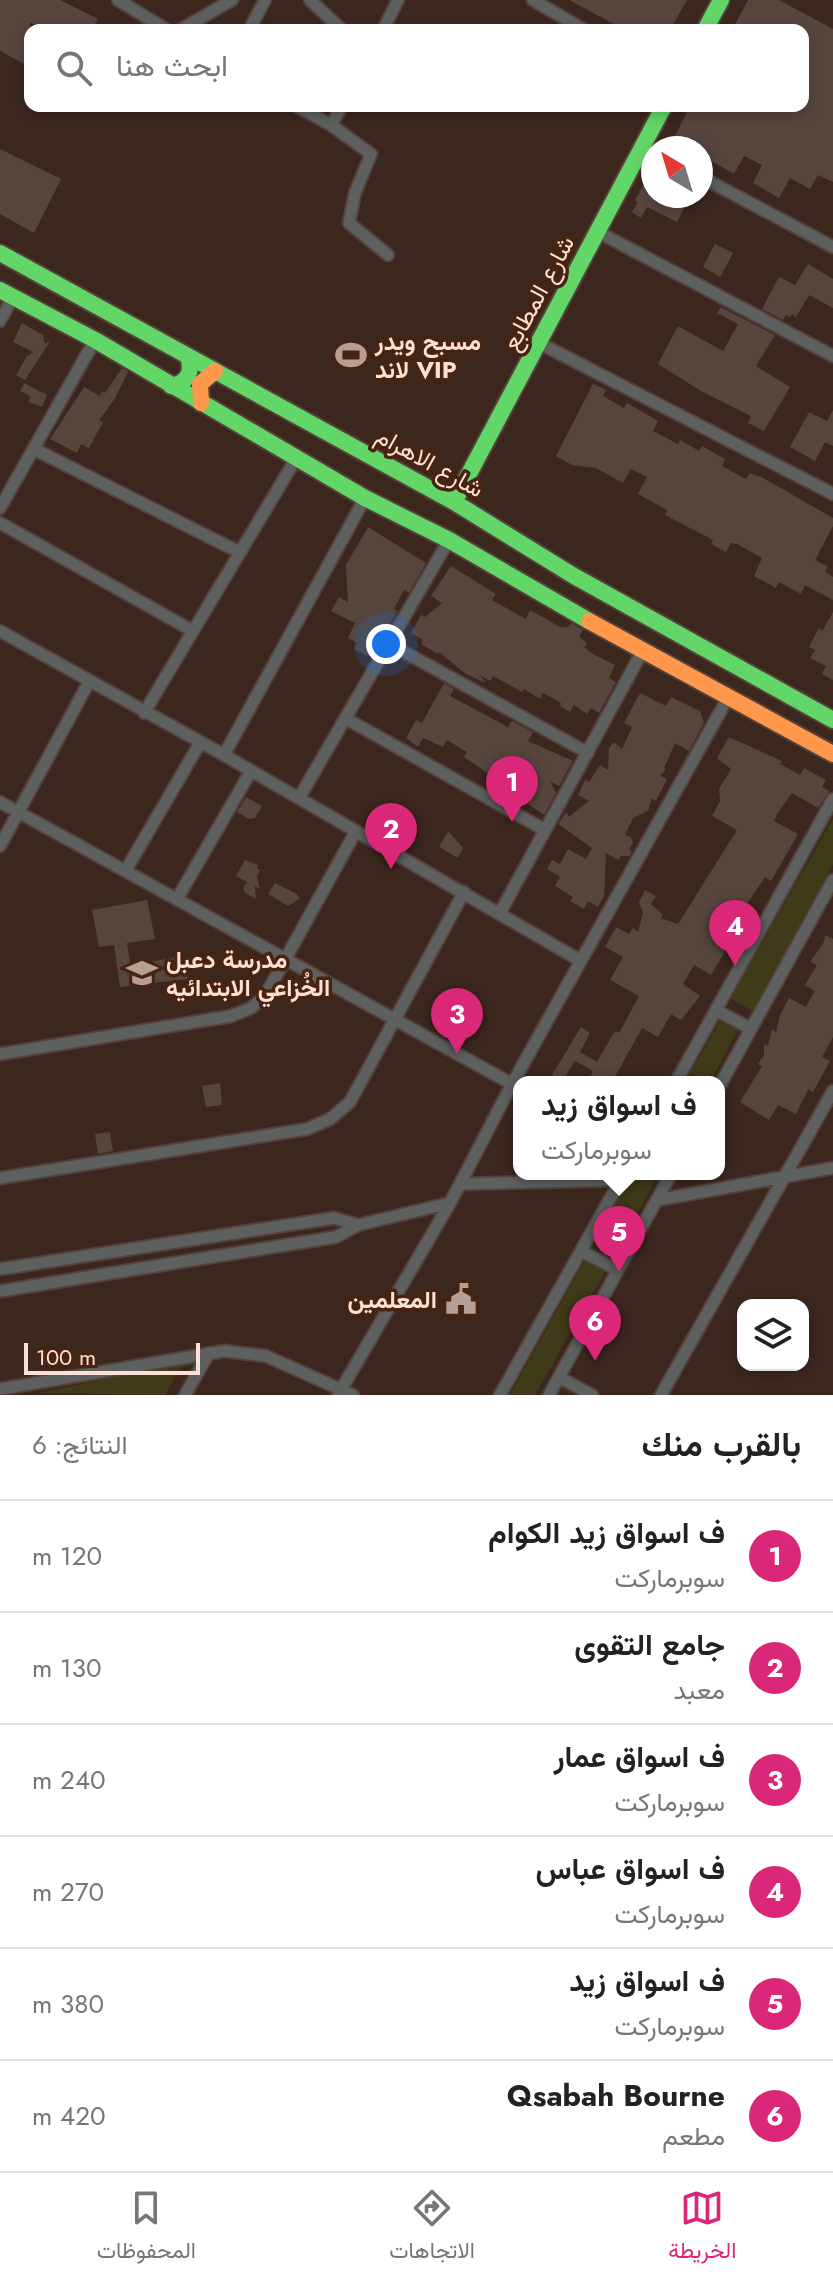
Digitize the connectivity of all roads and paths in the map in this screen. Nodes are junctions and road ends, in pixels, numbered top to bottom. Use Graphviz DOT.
graph roads {
  1 [pos="118,0"];
  2 [pos="232,0"];
  3 [pos="265,0"];
  4 [pos="310,0"];
  5 [pos="398,0"];
  6 [pos="533,0"];
  7 [pos="721,0"];
  8 [pos="157,24"];
  9 [pos="190,24"];
  10 [pos="252,24"];
  11 [pos="336,24"];
  12 [pos="386,24"];
  13 [pos="574,24"];
  14 [pos="708,24"];
  15 [pos="307,112"];
  16 [pos="339,112"];
  17 [pos="662,112"];
  18 [pos="331,125"];
  19 [pos="653,136"];
  20 [pos="641,161"];
  21 [pos="713,183"];
  22 [pos="598,232"];
  23 [pos="833,247"];
  24 [pos="0,253"];
  25 [pos="388,255"];
  26 [pos="7,294"];
  27 [pos="0,321"];
  28 [pos="95,340"];
  29 [pos="539,343"];
  30 [pos="188,356"];
  31 [pos="833,356"];
  32 [pos="215,371"];
  33 [pos="171,386"];
  34 [pos="201,403"];
  35 [pos="34,449"];
  36 [pos="297,457"];
  37 [pos="833,494"];
  38 [pos="365,498"];
  39 [pos="454,502"];
  40 [pos="0,508"];
  41 [pos="0,523"];
  42 [pos="449,540"];
  43 [pos="239,552"];
  44 [pos="545,559"];
  45 [pos="574,576"];
  46 [pos="531,586"];
  47 [pos="558,601"];
  48 [pos="0,631"];
  49 [pos="193,631"];
  50 [pos="388,643"];
  51 [pos="642,652"];
  52 [pos="89,682"];
  53 [pos="729,696"];
  54 [pos="144,713"];
  55 [pos="345,718"];
  56 [pos="833,720"];
  57 [pos="200,743"];
  58 [pos="588,753"];
  59 [pos="833,754"];
  60 [pos="224,755"];
  61 [pos="251,771"];
  62 [pos="299,798"];
  63 [pos="833,799"];
  64 [pos="0,802"];
  65 [pos="19,813"];
  66 [pos="545,830"];
  67 [pos="356,831"];
  68 [pos="0,846"];
  69 [pos="126,870"];
  70 [pos="832,883"];
  71 [pos="464,892"];
  72 [pos="177,899"];
  73 [pos="500,913"];
  74 [pos="287,959"];
  75 [pos="581,961"];
  76 [pos="716,1010"];
  77 [pos="395,1021"];
  78 [pos="751,1029"];
  79 [pos="0,1054"];
  80 [pos="516,1076"];
  81 [pos="679,1076"];
  82 [pos="725,1076"];
  83 [pos="512,1084"];
  84 [pos="833,1091"];
  85 [pos="833,1168"];
  86 [pos="784,1177"];
  87 [pos="0,1178"];
  88 [pos="553,1180"];
  89 [pos="621,1180"];
  90 [pos="668,1180"];
  91 [pos="460,1184"];
  92 [pos="657,1200"];
  93 [pos="450,1203"];
  94 [pos="358,1225"];
  95 [pos="581,1251"];
  96 [pos="72,1257"];
  97 [pos="0,1269"];
  98 [pos="618,1270"];
  99 [pos="75,1278"];
  100 [pos="0,1291"];
  101 [pos="209,1353"];
  102 [pos="559,1377"];
  103 [pos="0,1389"];
  104 [pos="340,1392"];
  105 [pos="185,1395"];
  106 [pos="353,1395"];
  107 [pos="500,1395"];
  108 [pos="549,1395"];
  109 [pos="592,1395"];
  110 [pos="661,1395"];
  1 -- 8 [label="street"];
  2 -- 9 [label="street"];
  3 -- 10 [label="street"];
  4 -- 11 [label="street"];
  5 -- 12 [label="street"];
  6 -- 13 [label="street"];
  7 -- 14 [label="main road"];
  15 -- 18 [label="street"];
  16 -- 18 [label="street"];
  17 -- 19 [label="main road, شارع المطابع"];
  18 -- 25 [label="street"];
  20 -- 22 [label="main road, شارع المطابع"];
  21 -- 23 [label="street"];
  22 -- 29 [label="main road, شارع المطابع"];
  22 -- 31 [label="street"];
  24 -- 30 [label="main road, شارع الاهرام"];
  26 -- 27 [label="street"];
  26 -- 28 [label="main road"];
  28 -- 33 [label="main road"];
  28 -- 35 [label="street"];
  29 -- 37 [label="street"];
  29 -- 39 [label="main road, شارع المطابع"];
  30 -- 32 [label="main road, شارع الاهرام"];
  30 -- 33 [label="main road"];
  32 -- 34 [label="main road"];
  32 -- 39 [label="main road, شارع الاهرام"];
  33 -- 34 [label="main road"];
  34 -- 36 [label="main road"];
  35 -- 40 [label="street"];
  35 -- 43 [label="street"];
  36 -- 38 [label="main road"];
  36 -- 43 [label="street"];
  38 -- 42 [label="main road"];
  38 -- 60 [label="street"];
  39 -- 44 [label="main road, شارع الاهرام"];
  41 -- 49 [label="street"];
  42 -- 46 [label="main road"];
  42 -- 50 [label="street"];
  43 -- 49 [label="street"];
  44 -- 45 [label="main road, شارع الاهرام"];
  44 -- 46 [label="main road"];
  45 -- 47 [label="main road"];
  45 -- 56 [label="main road, شارع الاهرام"];
  46 -- 47 [label="main road"];
  47 -- 51 [label="main road"];
  48 -- 52 [label="street"];
  49 -- 54 [label="street"];
  50 -- 55 [label="street"];
  50 -- 58 [label="street"];
  51 -- 53 [label="main road"];
  51 -- 58 [label="street"];
  52 -- 54 [label="street"];
  52 -- 65 [label="street"];
  53 -- 59 [label="main road"];
  53 -- 75 [label="street"];
  54 -- 57 [label="street"];
  55 -- 62 [label="street"];
  55 -- 66 [label="street"];
  57 -- 60 [label="street"];
  57 -- 69 [label="street"];
  58 -- 66 [label="street"];
  60 -- 61 [label="street"];
  61 -- 62 [label="street"];
  61 -- 72 [label="street"];
  62 -- 67 [label="street"];
  63 -- 76 [label="street"];
  64 -- 65 [label="street"];
  65 -- 68 [label="street"];
  65 -- 69 [label="street"];
  66 -- 73 [label="street"];
  67 -- 71 [label="street"];
  67 -- 74 [label="street"];
  69 -- 72 [label="street"];
  70 -- 78 [label="street"];
  71 -- 73 [label="street"];
  71 -- 77 [label="street"];
  72 -- 74 [label="street"];
  73 -- 75 [label="street"];
  74 -- 77 [label="street"];
  74 -- 79 [label="street"];
  75 -- 80 [label="street"];
  76 -- 78 [label="street"];
  76 -- 81 [label="street"];
  77 -- 83 [label="street"];
  77 -- 87 [label="street"];
  78 -- 82 [label="street"];
  83 -- 91 [label="street"];
  84 -- 86 [label="street"];
  85 -- 86 [label="street"];
  86 -- 92 [label="street"];
  86 -- 110 [label="street"];
  88 -- 91 [label="street"];
  89 -- 95 [label="street"];
  90 -- 92 [label="street"];
  91 -- 93 [label="street"];
  92 -- 98 [label="street"];
  93 -- 94 [label="street"];
  93 -- 104 [label="street"];
  94 -- 96 [label="street"];
  94 -- 99 [label="street"];
  95 -- 98 [label="street"];
  95 -- 107 [label="street"];
  96 -- 97 [label="street"];
  96 -- 99 [label="street"];
  98 -- 102 [label="street"];
  99 -- 100 [label="street"];
  101 -- 103 [label="street"];
  101 -- 104 [label="street"];
  101 -- 105 [label="street"];
  102 -- 108 [label="street"];
  102 -- 109 [label="street"];
  104 -- 106 [label="street"];
}
